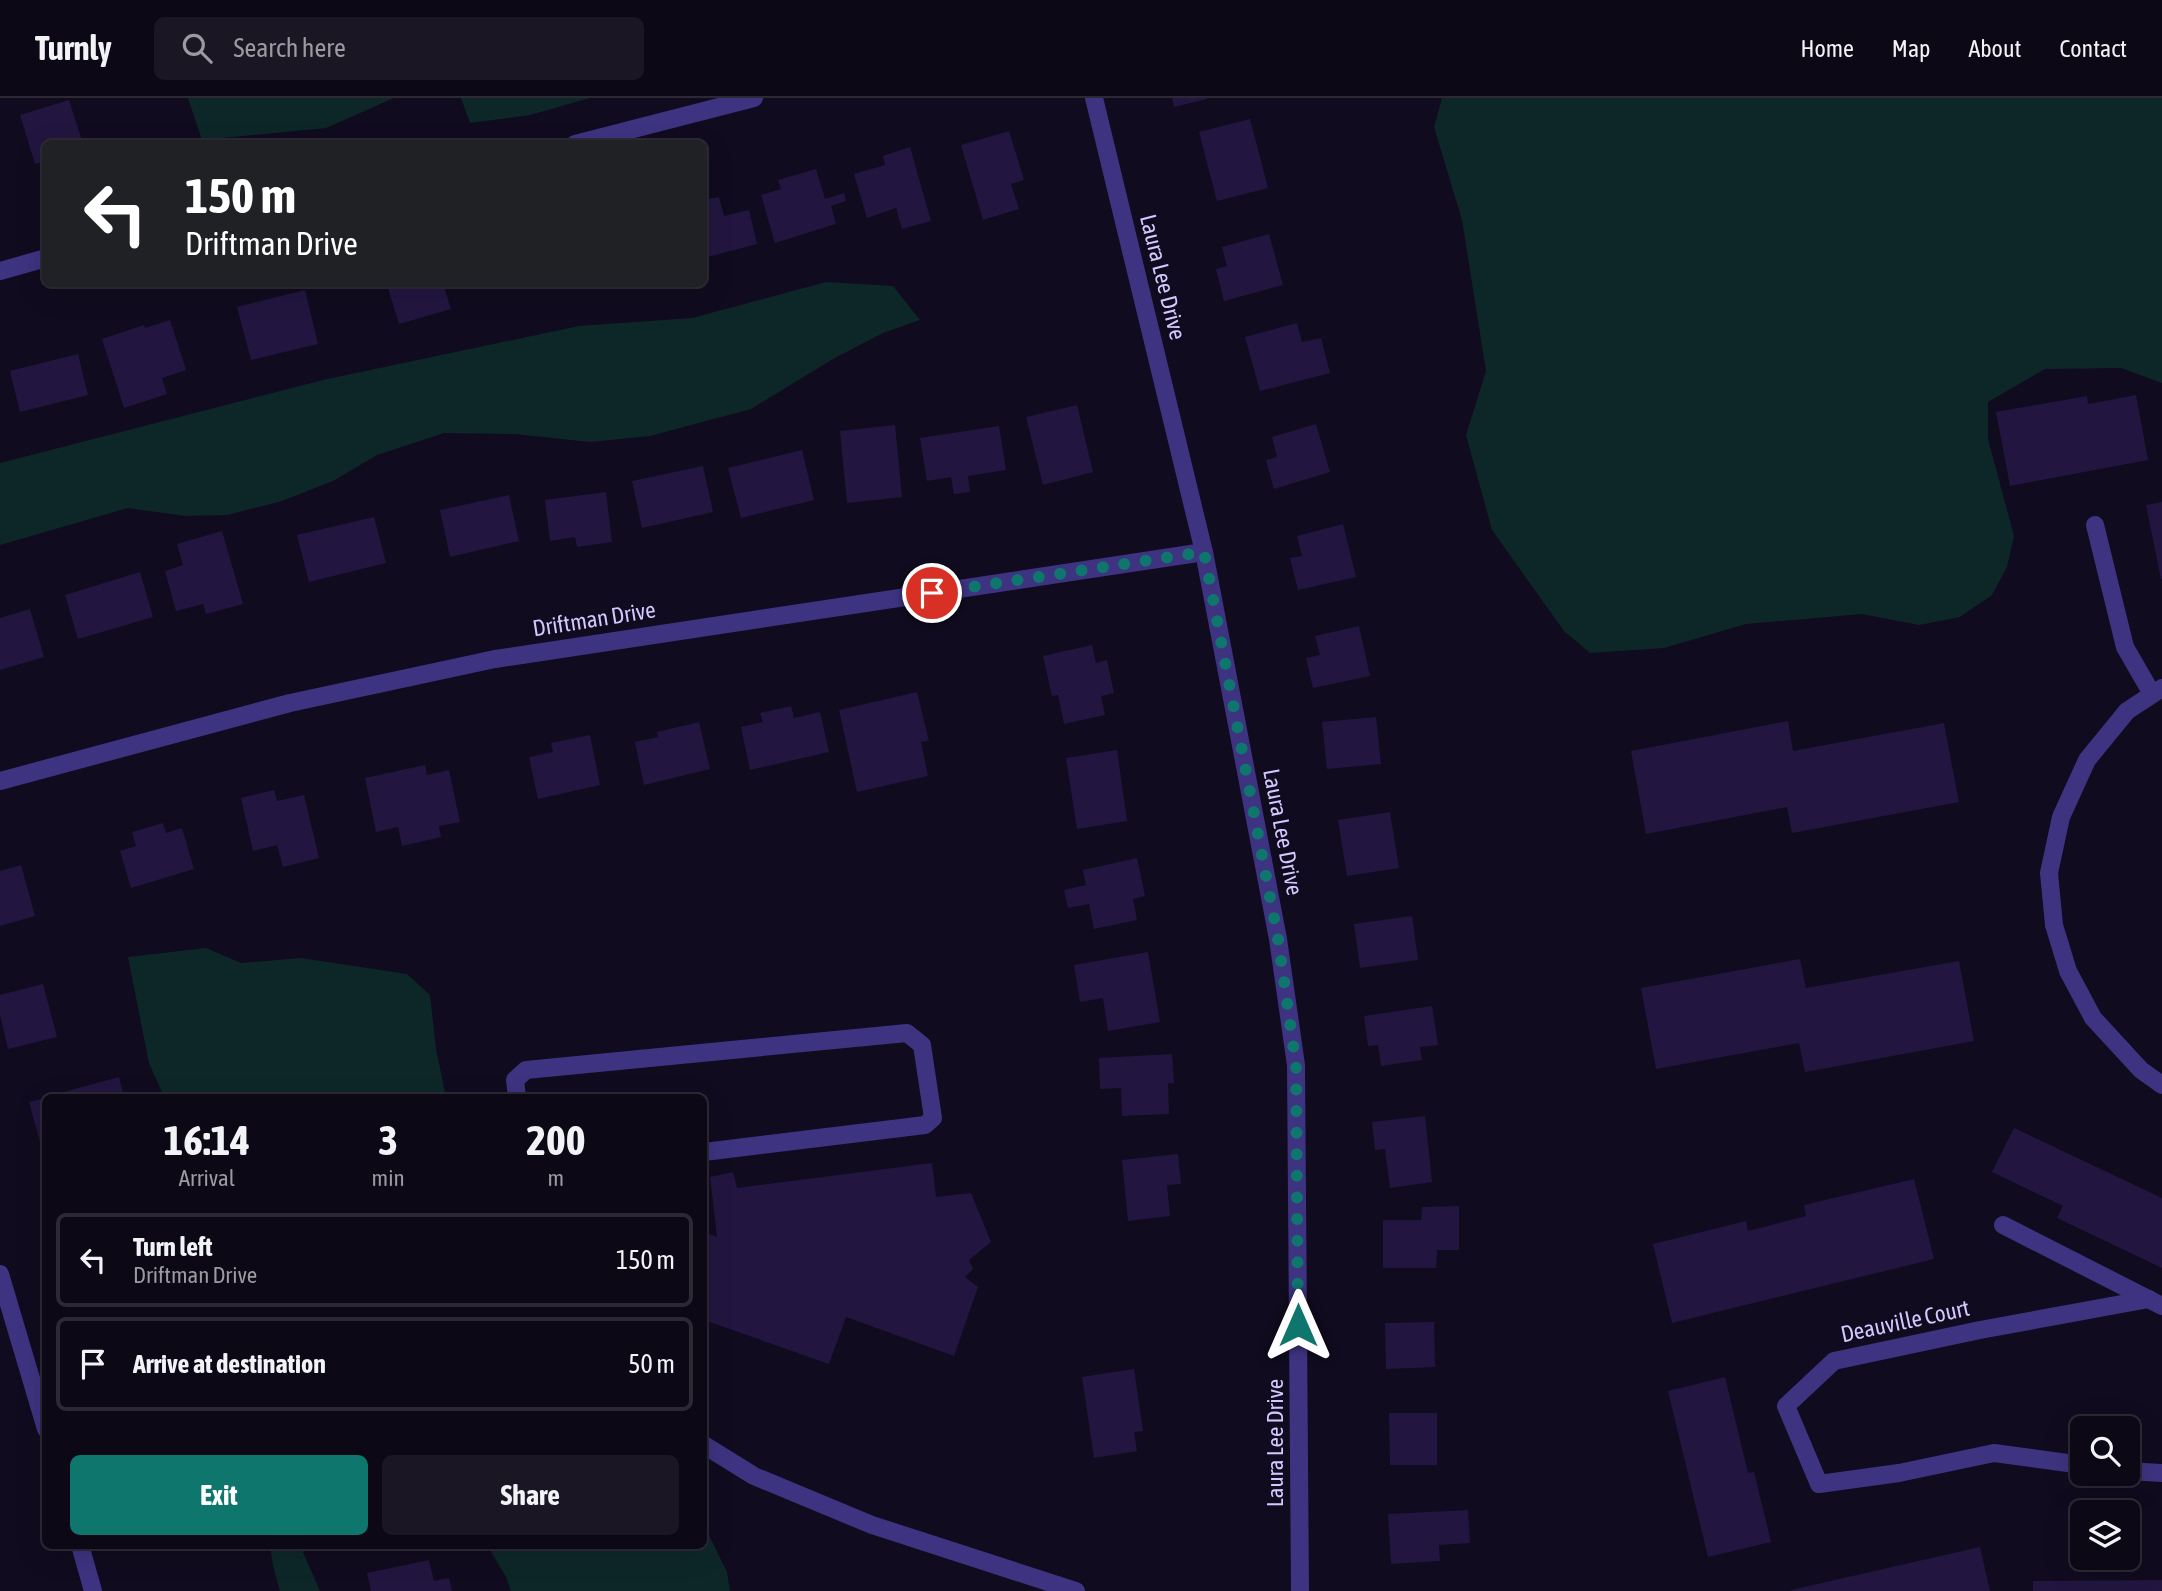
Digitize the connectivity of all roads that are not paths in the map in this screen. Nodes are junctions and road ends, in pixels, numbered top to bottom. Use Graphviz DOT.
graph roads {
  1 [pos="754,98"];
  2 [pos="1094,98"];
  3 [pos="591,140"];
  4 [pos="42,259"];
  5 [pos="0,271"];
  6 [pos="2095,525"];
  7 [pos="1204,552"];
  8 [pos="2157,691"];
  9 [pos="0,781"];
  10 [pos="2162,1085"];
  11 [pos="516,1094"];
  12 [pos="707,1152"];
  13 [pos="2003,1225"];
  14 [pos="0,1274"];
  15 [pos="2156,1302"];
  16 [pos="42,1416"];
  17 [pos="707,1447"];
  18 [pos="2070,1463"];
  19 [pos="2140,1472"];
  20 [pos="2162,1473"];
  21 [pos="81,1549"];
  22 [pos="93,1591"];
  23 [pos="1076,1591"];
  24 [pos="1300,1591"];
  1 -- 3 [label="street"];
  2 -- 7 [label="street, Laura Lee Drive"];
  4 -- 5 [label="street"];
  6 -- 8 [label="street"];
  7 -- 9 [label="street, Driftman Drive"];
  7 -- 24 [label="street, Laura Lee Drive"];
  8 -- 10 [label="street"];
  11 -- 12 [label="street"];
  13 -- 15 [label="street, Deauville Court"];
  14 -- 16 [label="street"];
  15 -- 18 [label="street, Deauville Court"];
  17 -- 23 [label="street"];
  19 -- 20 [label="street"];
  21 -- 22 [label="street"];
}
